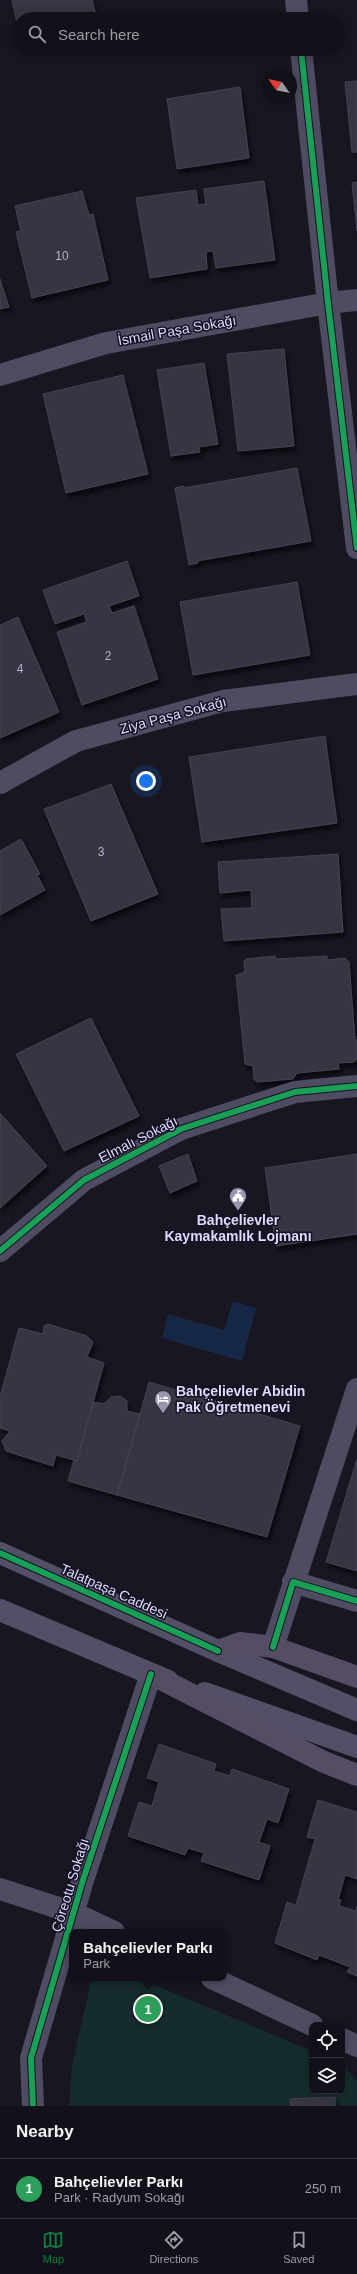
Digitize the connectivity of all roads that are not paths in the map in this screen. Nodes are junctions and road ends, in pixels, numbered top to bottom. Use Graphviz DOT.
graph roads {
  1 [pos="296,0"];
  2 [pos="297,12"];
  3 [pos="302,56"];
  4 [pos="357,300"];
  5 [pos="328,303"];
  6 [pos="0,375"];
  7 [pos="357,548"];
  8 [pos="357,684"];
  9 [pos="0,782"];
  10 [pos="357,1086"];
  11 [pos="0,1251"];
  12 [pos="357,1389"];
  13 [pos="0,1553"];
  14 [pos="293,1582"];
  15 [pos="357,1601"];
  16 [pos="0,1610"];
  17 [pos="273,1647"];
  18 [pos="218,1651"];
  19 [pos="151,1674"];
  20 [pos="357,1677"];
  21 [pos="357,1710"];
  22 [pos="357,1747"];
  23 [pos="357,1775"];
  24 [pos="0,1889"];
  25 [pos="74,1913"];
  26 [pos="69,1929"];
  27 [pos="108,1929"];
  28 [pos="69,1930"];
  29 [pos="218,1981"];
  30 [pos="309,2024"];
  31 [pos="345,2040"];
  32 [pos="357,2046"];
  33 [pos="33,2106"];
  1 -- 2 [label="street"];
  3 -- 5 [label="street"];
  4 -- 5 [label="street, İsmail Paşa Sokağı"];
  5 -- 6 [label="street, İsmail Paşa Sokağı"];
  5 -- 7 [label="street"];
  8 -- 9 [label="street, Ziya Paşa Sokağı"];
  10 -- 11 [label="street, Elmalı Sokağı"];
  12 -- 14 [label="street"];
  13 -- 18 [label="main road, Talatpaşa Caddesi"];
  14 -- 15 [label="street"];
  14 -- 17 [label="street"];
  16 -- 19 [label="main road"];
  17 -- 18 [label="main road"];
  17 -- 20 [label="main road"];
  18 -- 21 [label="main road, Talatpaşa Caddesi"];
  19 -- 22 [label="main road"];
  19 -- 23 [label="main road"];
  19 -- 25 [label="street, Çöreotu Sokağı"];
  24 -- 25 [label="street"];
  25 -- 26 [label="street, Çöreotu Sokağı"];
  25 -- 27 [label="street"];
  28 -- 33 [label="street, Çöreotu Sokağı"];
  29 -- 30 [label="street"];
  31 -- 32 [label="street"];
}
